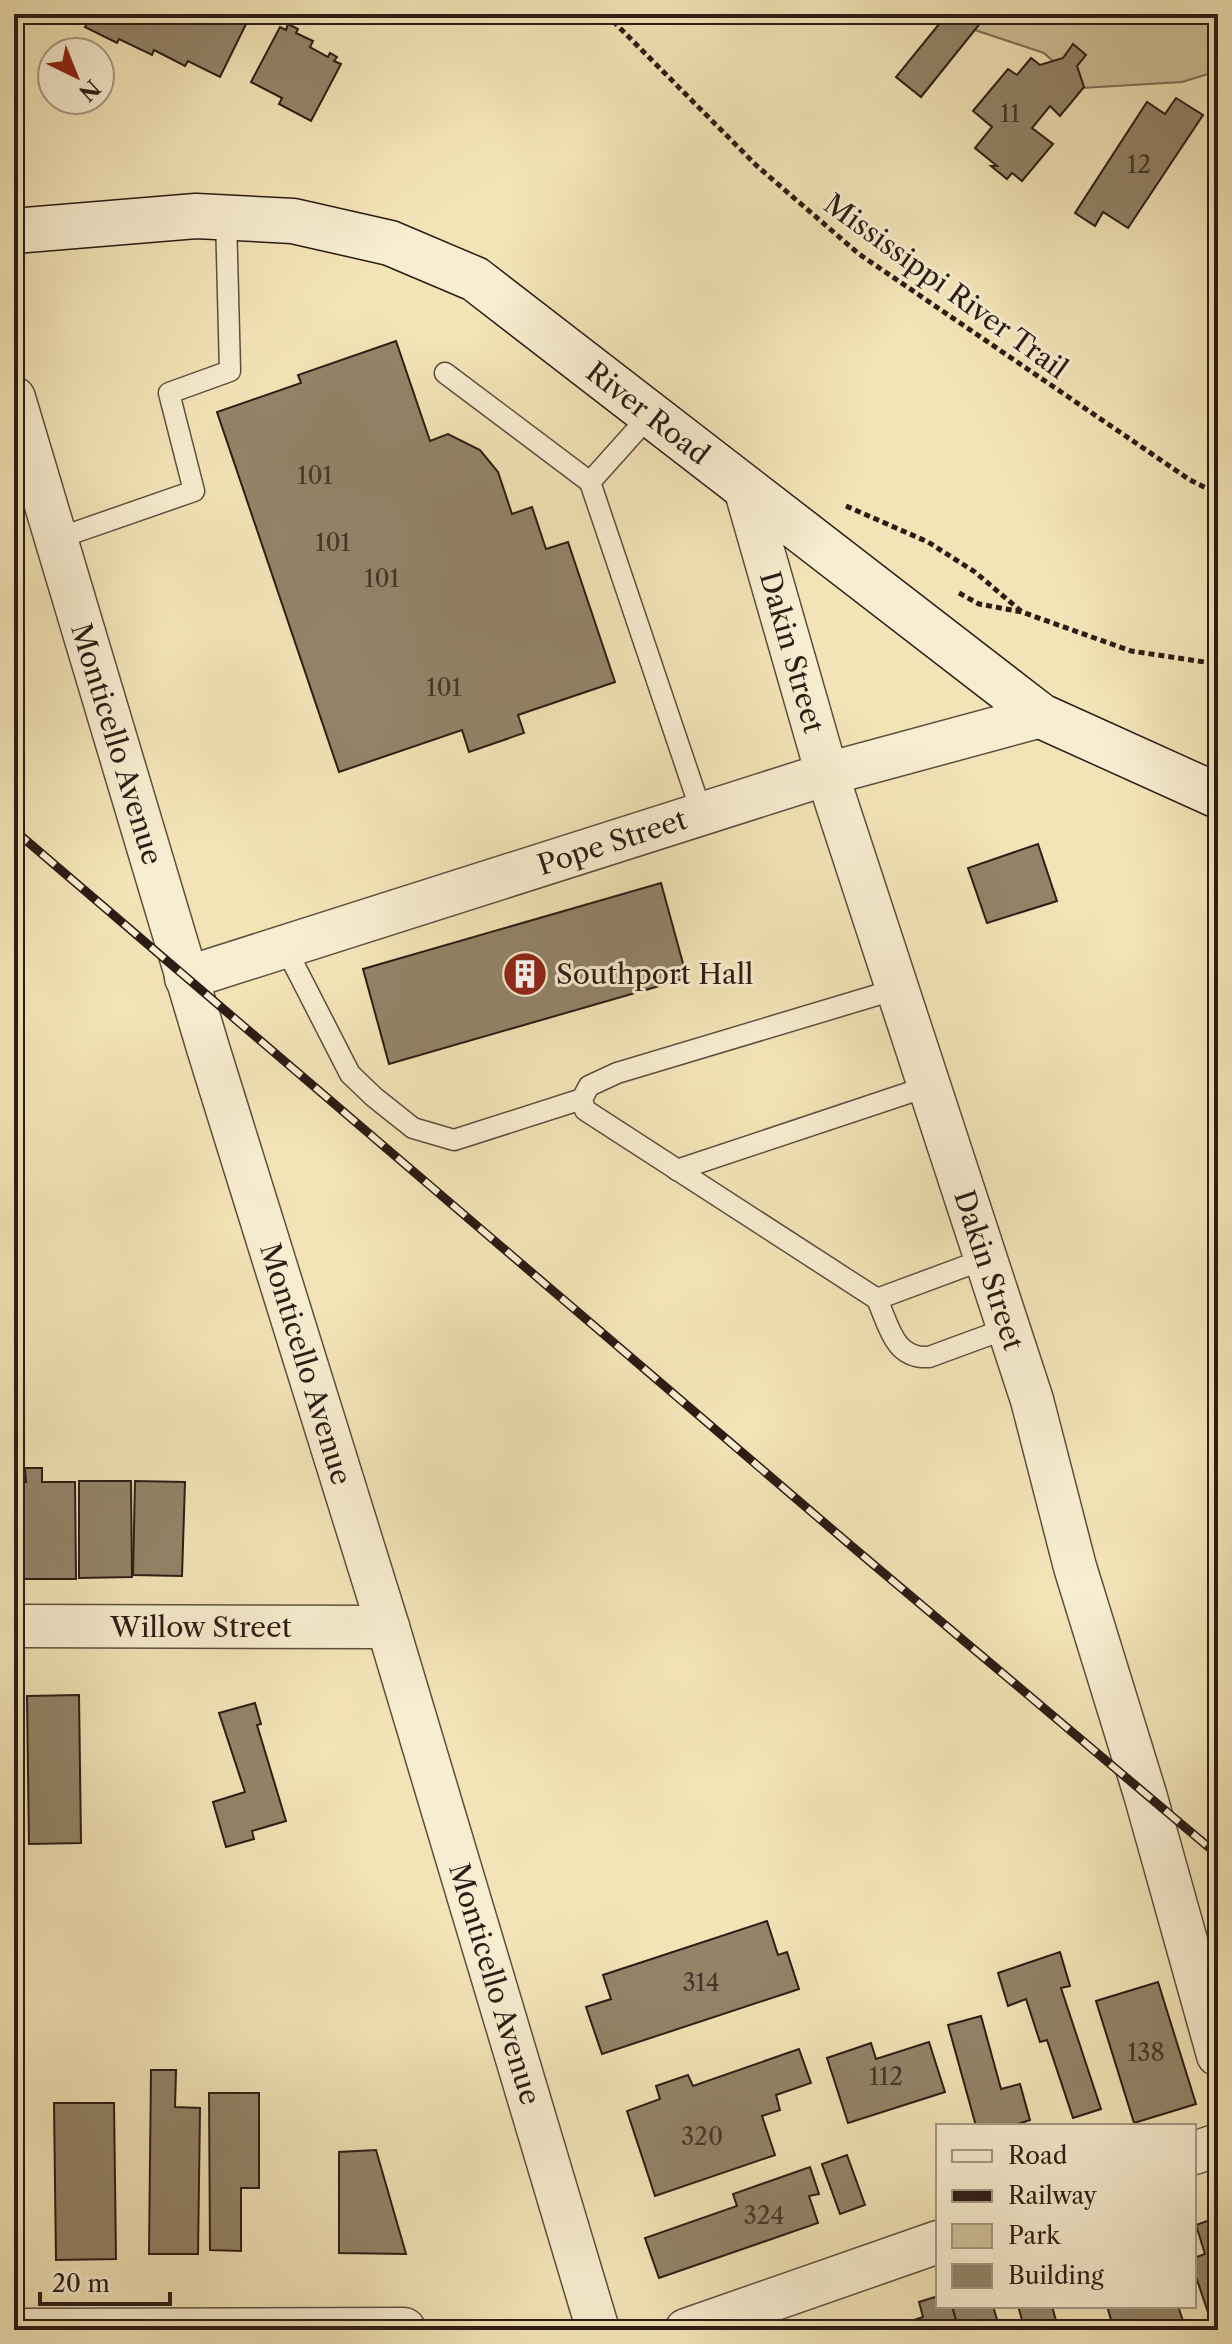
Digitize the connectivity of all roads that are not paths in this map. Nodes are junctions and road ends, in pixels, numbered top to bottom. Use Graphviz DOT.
graph roads {
  1 [pos="226,217"];
  2 [pos="14,231"];
  3 [pos="445,373"];
  4 [pos="14,398"];
  5 [pos="650,415"];
  6 [pos="590,482"];
  7 [pos="745,488"];
  8 [pos="56,539"];
  9 [pos="1041,716"];
  10 [pos="827,774"];
  11 [pos="1218,796"];
  12 [pos="702,814"];
  13 [pos="285,947"];
  14 [pos="186,978"];
  15 [pos="897,989"];
  16 [pos="929,1086"];
  17 [pos="582,1099"];
  18 [pos="677,1170"];
  19 [pos="985,1259"];
  20 [pos="877,1299"];
  21 [pos="1008,1328"];
  22 [pos="14,1626"];
  23 [pos="388,1627"];
  24 [pos="1218,2055"];
  25 [pos="1218,2145"];
  26 [pos="1196,2152"];
  27 [pos="936,2243"];
  28 [pos="404,2329"];
  29 [pos="14,2330"];
  30 [pos="598,2330"];
  31 [pos="686,2330"];
  1 -- 2 [label="main road, River Road"];
  1 -- 5 [label="main road, River Road"];
  1 -- 8 [label="lane"];
  3 -- 6 [label="lane"];
  4 -- 8 [label="street, Monticello Avenue"];
  5 -- 6 [label="lane"];
  5 -- 7 [label="main road, River Road"];
  6 -- 12 [label="lane"];
  7 -- 9 [label="main road, River Road"];
  7 -- 10 [label="street, Dakin Street"];
  8 -- 14 [label="street, Monticello Avenue"];
  9 -- 10 [label="street, Pope Street"];
  9 -- 11 [label="main road, River Road"];
  10 -- 12 [label="street, Pope Street"];
  10 -- 15 [label="street, Dakin Street"];
  12 -- 13 [label="street, Pope Street"];
  13 -- 14 [label="street, Pope Street"];
  13 -- 17 [label="lane"];
  14 -- 23 [label="street, Monticello Avenue"];
  15 -- 16 [label="street, Dakin Street"];
  15 -- 17 [label="lane"];
  16 -- 18 [label="lane"];
  16 -- 19 [label="street, Dakin Street"];
  17 -- 18 [label="lane"];
  18 -- 20 [label="lane"];
  19 -- 20 [label="lane"];
  19 -- 21 [label="street, Dakin Street"];
  20 -- 21 [label="lane"];
  21 -- 24 [label="street, Dakin Street"];
  22 -- 23 [label="street, Willow Street"];
  23 -- 30 [label="street, Monticello Avenue"];
  25 -- 26 [label="street"];
  27 -- 31 [label="street"];
  28 -- 29 [label="street"];
}
